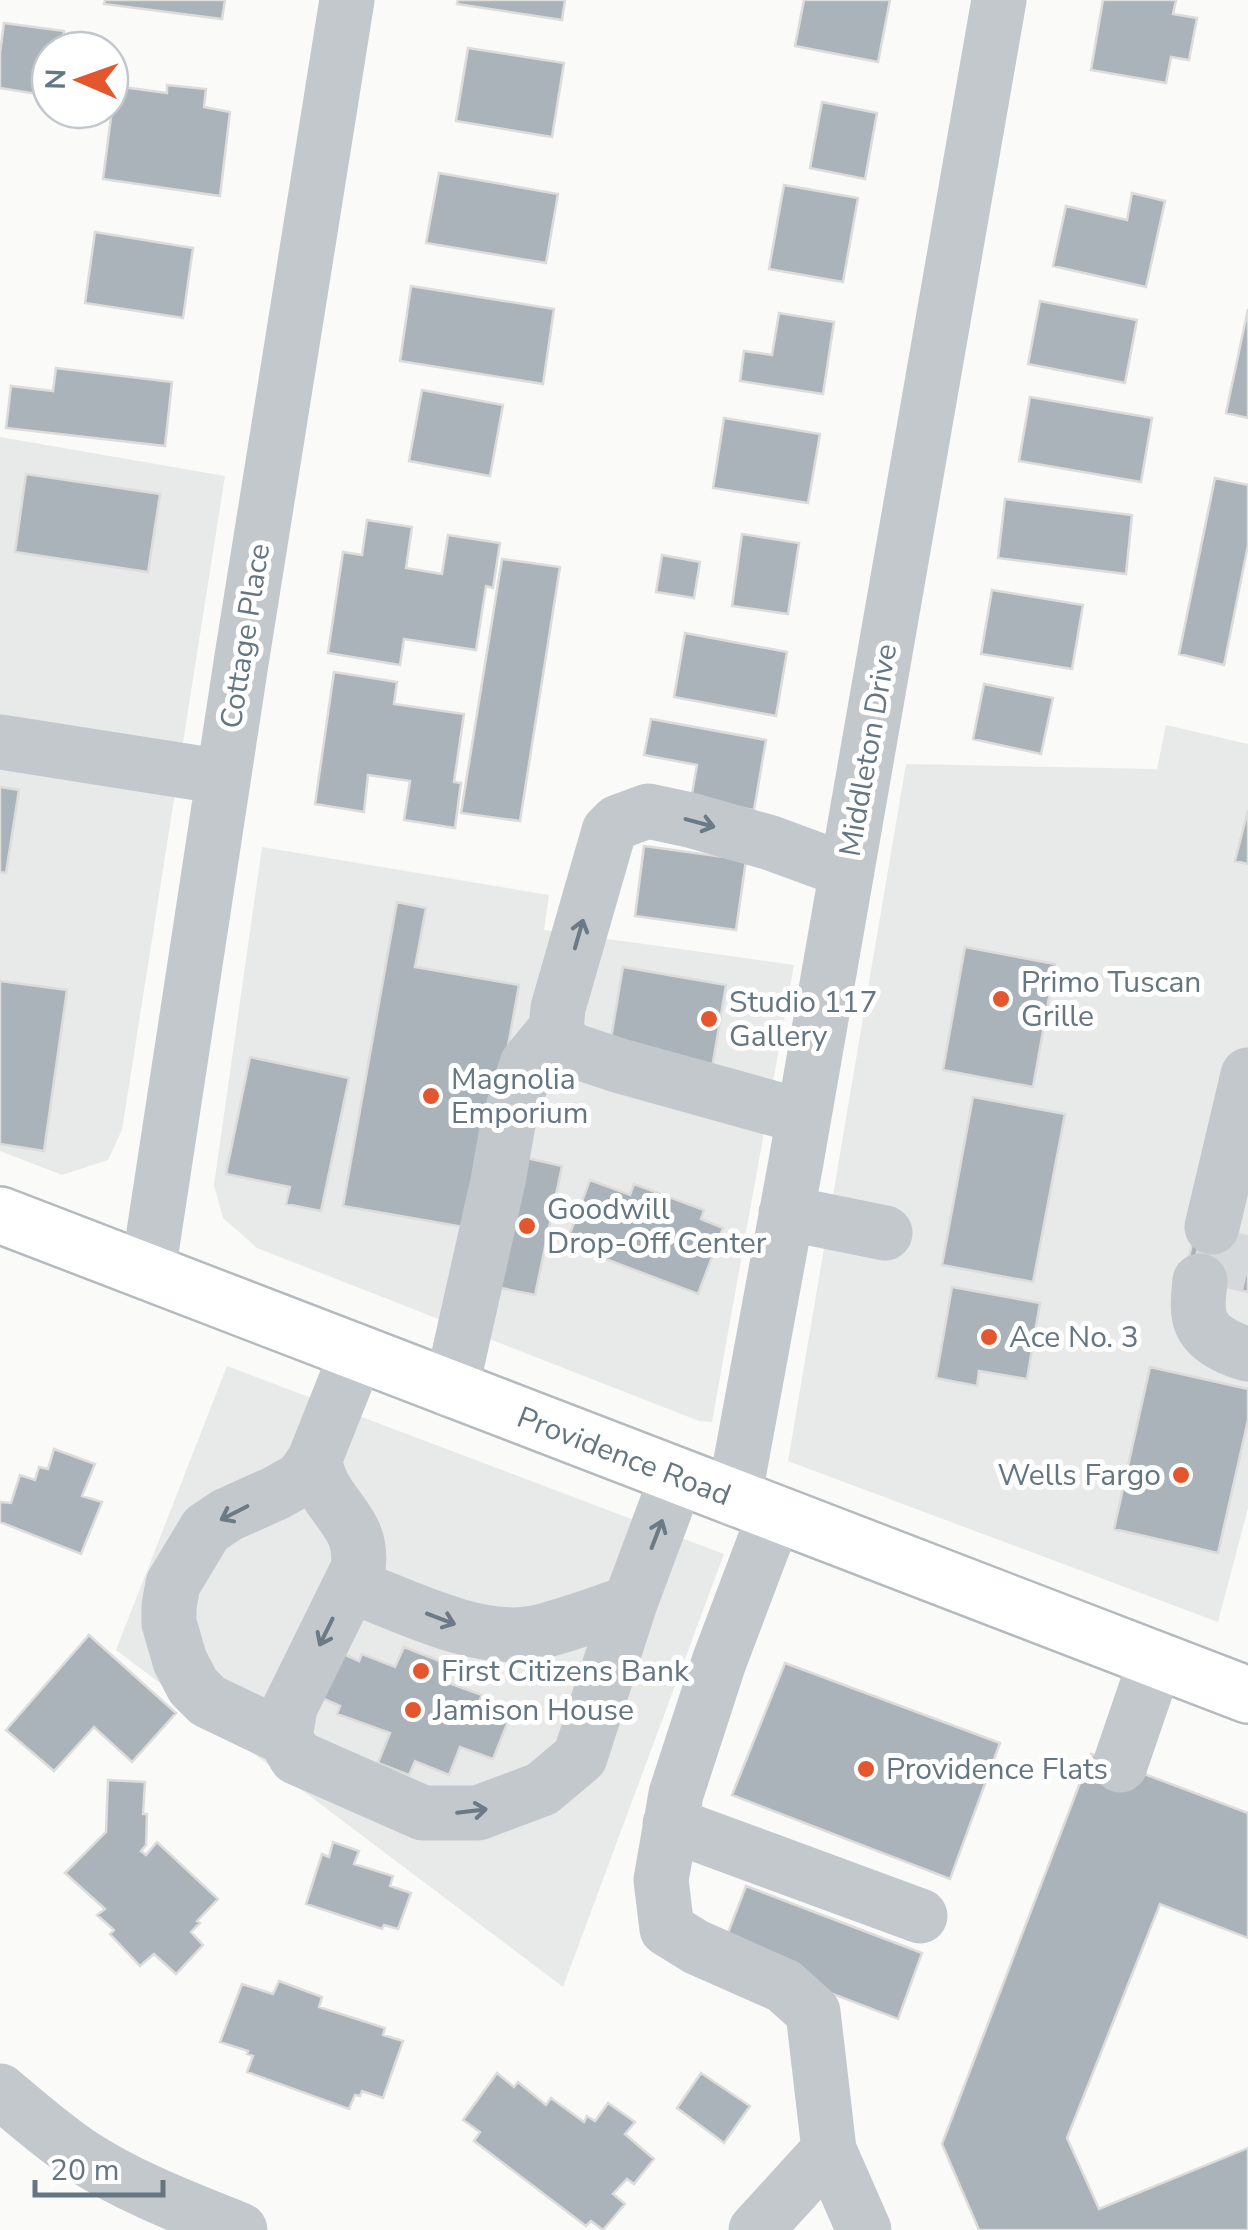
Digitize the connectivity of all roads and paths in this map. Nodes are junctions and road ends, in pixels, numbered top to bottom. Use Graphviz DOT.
graph roads {
  1 [pos="347,0"];
  2 [pos="999,0"];
  3 [pos="0,742"];
  4 [pos="223,777"];
  5 [pos="847,871"];
  6 [pos="556,1028"];
  7 [pos="1248,1075"];
  8 [pos="804,1116"];
  9 [pos="1248,1153"];
  10 [pos="786,1213"];
  11 [pos="0,1215"];
  12 [pos="885,1233"];
  13 [pos="148,1272"];
  14 [pos="1217,1285"];
  15 [pos="1241,1352"];
  16 [pos="357,1353"];
  17 [pos="451,1390"];
  18 [pos="314,1461"];
  19 [pos="677,1477"];
  20 [pos="755,1507"];
  21 [pos="350,1584"];
  22 [pos="630,1603"];
  23 [pos="1156,1660"];
  24 [pos="1246,1686"];
  25 [pos="285,1738"];
  26 [pos="1120,1764"];
  27 [pos="670,1824"];
  28 [pos="920,1916"];
  29 [pos="0,2091"];
  30 [pos="829,2150"];
  31 [pos="240,2230"];
  32 [pos="756,2230"];
  33 [pos="864,2230"];
  1 -- 4 [label="street, Cottage Place"];
  2 -- 5 [label="street, Middleton Drive"];
  3 -- 4 [label="street"];
  4 -- 13 [label="street, Cottage Place"];
  6 -- 5 [label="street, one-way"];
  5 -- 8 [label="street, Middleton Drive"];
  6 -- 8 [label="street"];
  6 -- 17 [label="street"];
  7 -- 9 [label="street"];
  8 -- 10 [label="street, Middleton Drive"];
  10 -- 12 [label="street"];
  10 -- 20 [label="street, Middleton Drive"];
  11 -- 13 [label="main road, Providence Road"];
  13 -- 16 [label="main road, Providence Road"];
  14 -- 15 [label="street"];
  16 -- 17 [label="main road, Providence Road"];
  16 -- 18 [label="street"];
  17 -- 19 [label="main road, Providence Road"];
  18 -- 21 [label="street"];
  18 -- 25 [label="street, one-way"];
  19 -- 20 [label="main road, Providence Road"];
  22 -- 19 [label="street, one-way"];
  20 -- 23 [label="main road, Providence Road"];
  20 -- 27 [label="street, Middleton Drive"];
  21 -- 22 [label="street, one-way"];
  21 -- 25 [label="street, one-way"];
  25 -- 22 [label="street, one-way"];
  23 -- 24 [label="main road, Providence Road"];
  23 -- 26 [label="street"];
  27 -- 28 [label="street"];
  27 -- 30 [label="street, Middleton Drive"];
  29 -- 31 [label="street"];
  30 -- 32 [label="street"];
  30 -- 33 [label="street"];
}
